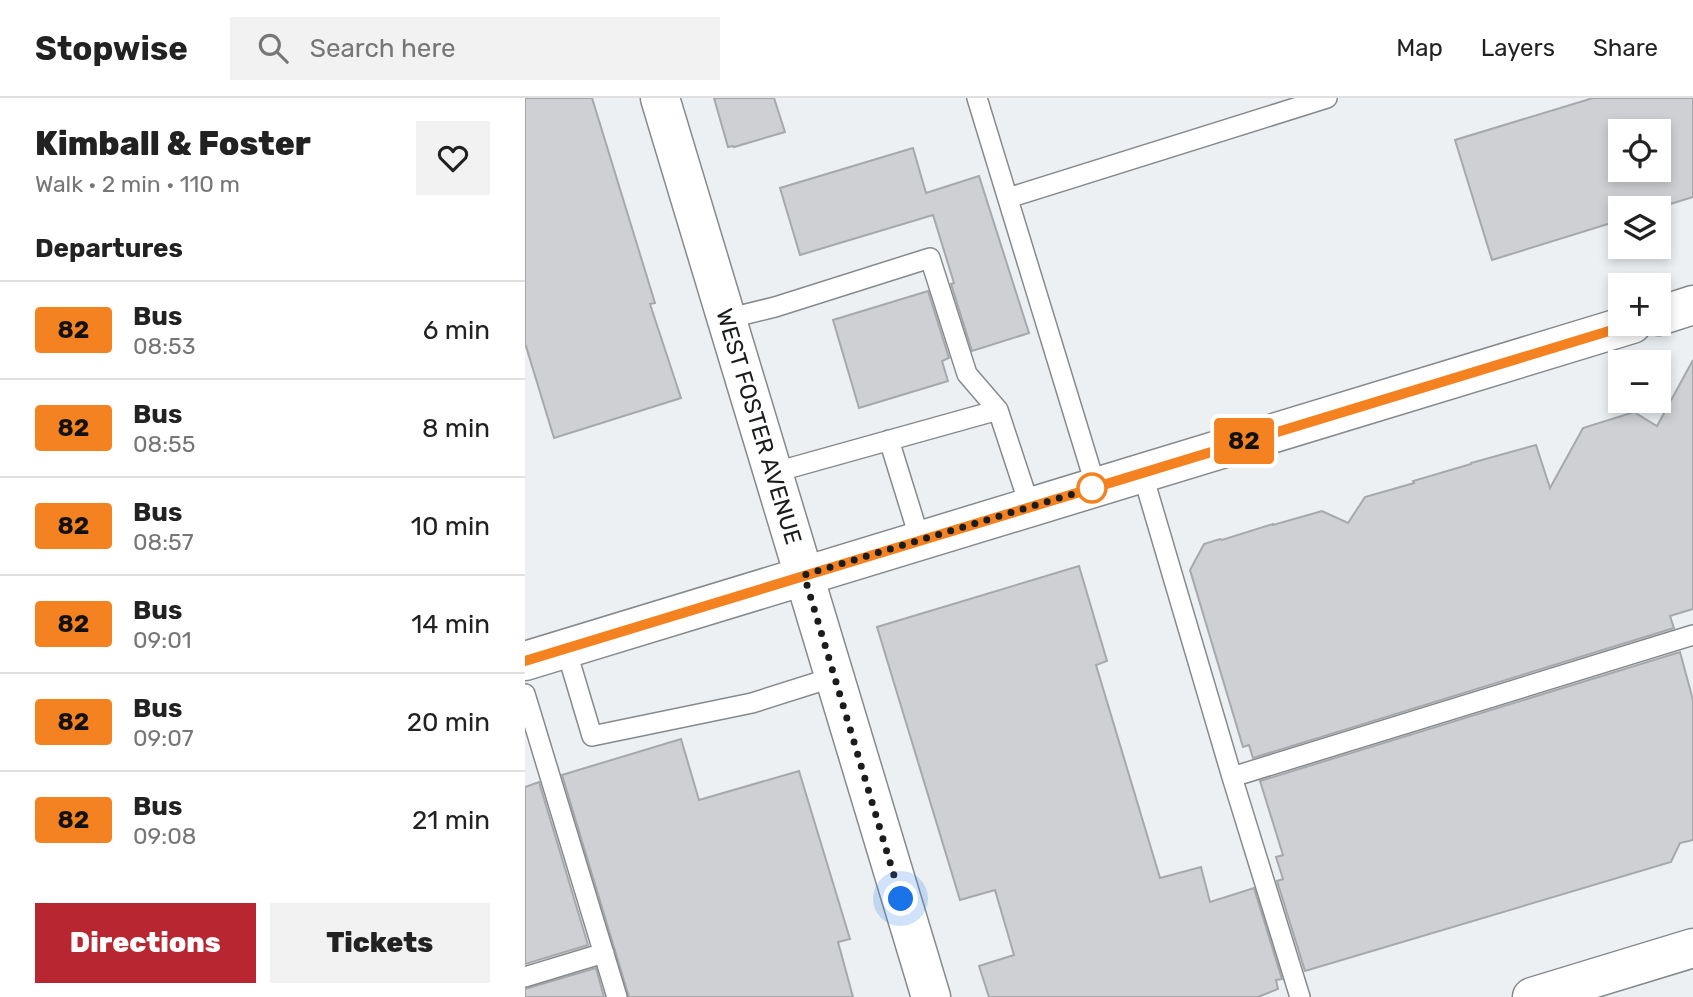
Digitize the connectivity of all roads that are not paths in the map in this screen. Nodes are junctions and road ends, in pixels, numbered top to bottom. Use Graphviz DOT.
graph roads {
  1 [pos="660,98"];
  2 [pos="977,98"];
  3 [pos="1327,98"];
  4 [pos="1008,198"];
  5 [pos="1693,305"];
  6 [pos="1671,312"];
  7 [pos="726,319"];
  8 [pos="1608,331"];
  9 [pos="998,410"];
  10 [pos="889,440"];
  11 [pos="1142,472"];
  12 [pos="772,473"];
  13 [pos="1096,487"];
  14 [pos="1030,507"];
  15 [pos="920,540"];
  16 [pos="804,575"];
  17 [pos="1693,635"];
  18 [pos="566,649"];
  19 [pos="525,661"];
  20 [pos="834,677"];
  21 [pos="525,694"];
  22 [pos="1232,777"];
  23 [pos="1693,948"];
  24 [pos="604,953"];
  25 [pos="525,977"];
  26 [pos="617,997"];
  27 [pos="931,997"];
  28 [pos="1300,997"];
  29 [pos="1532,997"];
  1 -- 7 [label="street, WEST FOSTER AVENUE"];
  2 -- 4 [label="lane"];
  3 -- 4 [label="lane"];
  4 -- 13 [label="lane"];
  5 -- 6 [label="street"];
  7 -- 9 [label="lane"];
  7 -- 12 [label="street, WEST FOSTER AVENUE"];
  8 -- 11 [label="street"];
  9 -- 10 [label="lane"];
  9 -- 14 [label="lane"];
  10 -- 12 [label="lane"];
  10 -- 15 [label="lane"];
  11 -- 13 [label="street"];
  11 -- 22 [label="lane"];
  12 -- 16 [label="street, WEST FOSTER AVENUE"];
  13 -- 14 [label="street"];
  14 -- 15 [label="street"];
  15 -- 16 [label="street"];
  16 -- 18 [label="street"];
  16 -- 20 [label="street, WEST FOSTER AVENUE"];
  17 -- 22 [label="lane"];
  18 -- 19 [label="street"];
  18 -- 20 [label="lane"];
  20 -- 27 [label="street, WEST FOSTER AVENUE"];
  21 -- 24 [label="lane"];
  22 -- 28 [label="lane"];
  23 -- 29 [label="street"];
  24 -- 25 [label="lane"];
  24 -- 26 [label="lane"];
}
